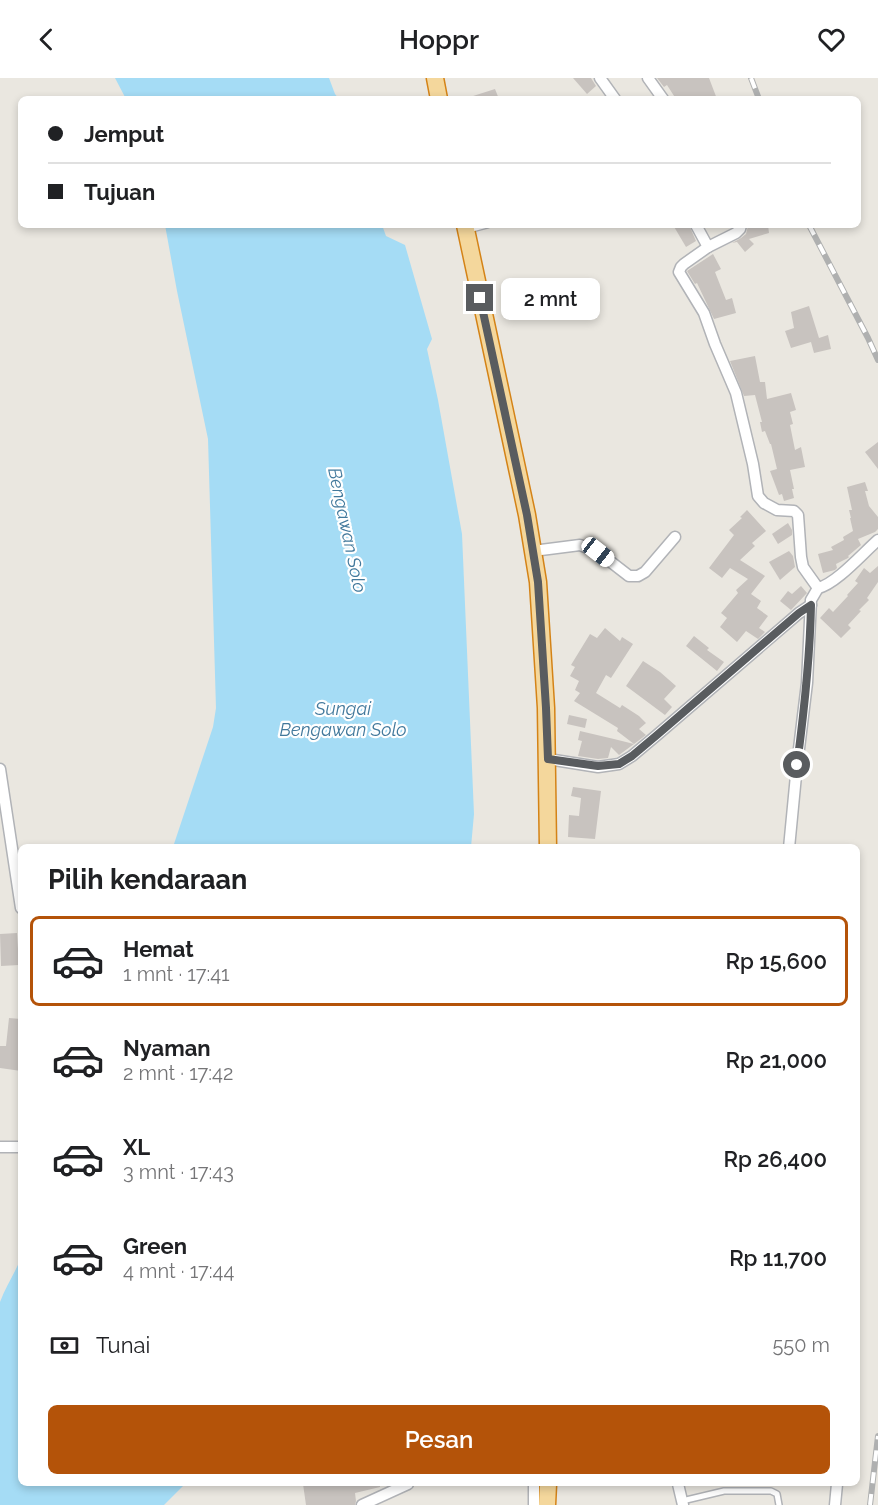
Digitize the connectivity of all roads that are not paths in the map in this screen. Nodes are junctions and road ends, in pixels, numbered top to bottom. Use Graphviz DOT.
graph roads {
  1 [pos="435,78"];
  2 [pos="600,78"];
  3 [pos="648,78"];
  4 [pos="438,96"];
  5 [pos="613,96"];
  6 [pos="661,96"];
  7 [pos="466,228"];
  8 [pos="698,228"];
  9 [pos="740,228"];
  10 [pos="708,248"];
  11 [pos="675,537"];
  12 [pos="878,540"];
  13 [pos="532,551"];
  14 [pos="818,588"];
  15 [pos="811,605"];
  16 [pos="548,759"];
  17 [pos="0,769"];
  18 [pos="548,844"];
  19 [pos="789,844"];
  20 [pos="18,888"];
  21 [pos="0,1147"];
  22 [pos="18,1147"];
  23 [pos="404,1486"];
  24 [pos="534,1486"];
  25 [pos="548,1486"];
  26 [pos="678,1486"];
  27 [pos="837,1486"];
  28 [pos="682,1503"];
  29 [pos="362,1505"];
  30 [pos="534,1505"];
  31 [pos="547,1505"];
  32 [pos="779,1505"];
  33 [pos="835,1505"];
  1 -- 4 [label="highway"];
  2 -- 5 [label="street"];
  3 -- 6 [label="street"];
  7 -- 13 [label="highway"];
  8 -- 10 [label="street"];
  9 -- 10 [label="street"];
  10 -- 14 [label="street"];
  11 -- 13 [label="street"];
  12 -- 14 [label="street"];
  13 -- 16 [label="highway"];
  14 -- 15 [label="street"];
  15 -- 16 [label="street"];
  15 -- 19 [label="street"];
  16 -- 18 [label="highway"];
  17 -- 20 [label="street"];
  21 -- 22 [label="street"];
  23 -- 29 [label="street"];
  24 -- 30 [label="street"];
  25 -- 31 [label="highway"];
  26 -- 28 [label="street"];
  27 -- 33 [label="street"];
  28 -- 32 [label="lane"];
}
